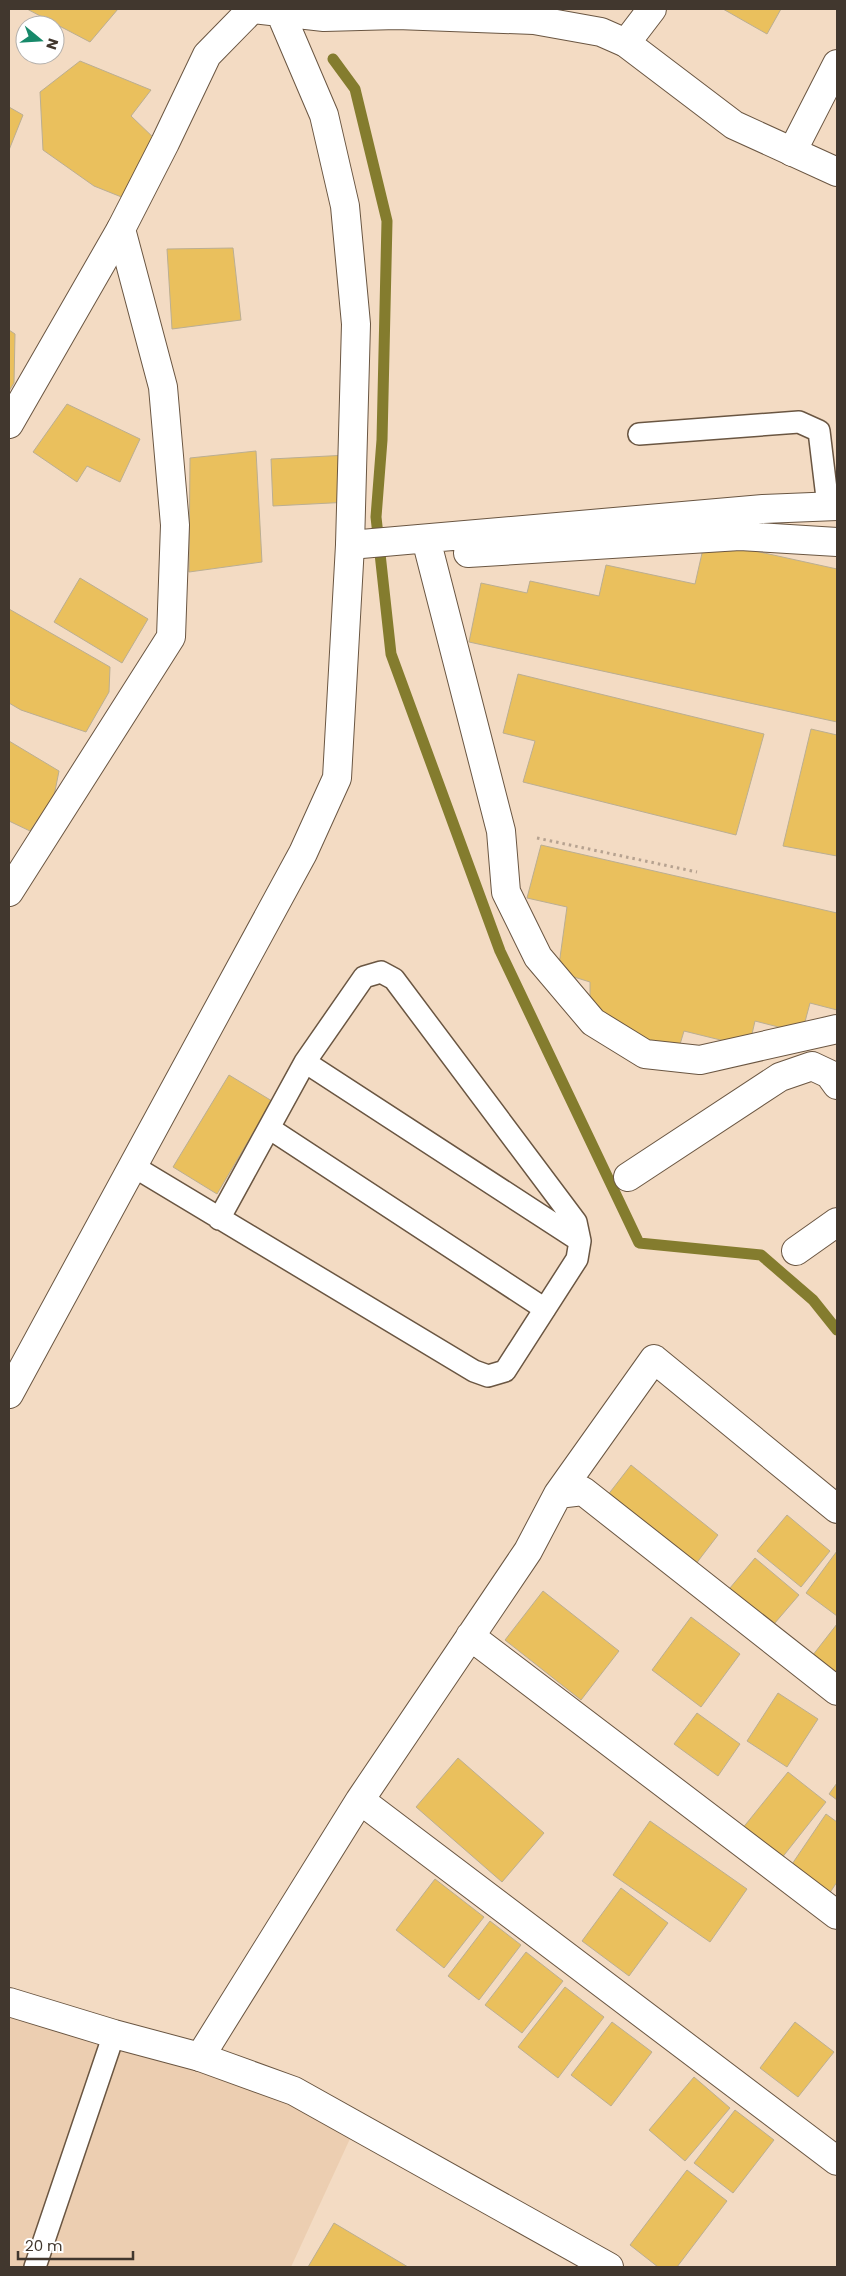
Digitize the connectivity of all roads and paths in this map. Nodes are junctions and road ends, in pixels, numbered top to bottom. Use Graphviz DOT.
graph roads {
  1 [pos="652,9"];
  2 [pos="280,12"];
  3 [pos="626,43"];
  4 [pos="837,64"];
  5 [pos="792,152"];
  6 [pos="837,172"];
  7 [pos="121,229"];
  8 [pos="9,424"];
  9 [pos="639,434"];
  10 [pos="833,506"];
  11 [pos="763,509"];
  12 [pos="761,537"];
  13 [pos="837,542"];
  14 [pos="364,544"];
  15 [pos="427,547"];
  16 [pos="501,831"];
  17 [pos="698,872"];
  18 [pos="9,892"];
  19 [pos="837,1029"];
  20 [pos="305,1062"];
  21 [pos="837,1085"];
  22 [pos="269,1128"];
  23 [pos="133,1166"];
  24 [pos="628,1177"];
  25 [pos="219,1219"];
  26 [pos="837,1222"];
  27 [pos="580,1241"];
  28 [pos="796,1251"];
  29 [pos="545,1309"];
  30 [pos="9,1394"];
  31 [pos="558,1494"];
  32 [pos="837,1510"];
  33 [pos="470,1636"];
  34 [pos="837,1691"];
  35 [pos="360,1800"];
  36 [pos="837,1916"];
  37 [pos="9,2002"];
  38 [pos="114,2034"];
  39 [pos="200,2057"];
  40 [pos="837,2161"];
  41 [pos="35,2267"];
  42 [pos="609,2267"];
  1 -- 3 [label="street"];
  2 -- 3 [label="street"];
  2 -- 7 [label="street"];
  2 -- 14 [label="street"];
  3 -- 5 [label="street"];
  4 -- 5 [label="street"];
  5 -- 6 [label="street"];
  7 -- 8 [label="street"];
  7 -- 18 [label="street"];
  9 -- 10 [label="lane"];
  10 -- 11 [label="street"];
  11 -- 12 [label="street"];
  11 -- 15 [label="street"];
  12 -- 13 [label="street"];
  12 -- 15 [label="street"];
  14 -- 15 [label="street"];
  14 -- 23 [label="street"];
  15 -- 16 [label="street"];
  16 -- 17 [label="path"];
  16 -- 19 [label="street"];
  20 -- 22 [label="lane"];
  20 -- 27 [label="lane"];
  20 -- 27 [label="lane"];
  21 -- 24 [label="street"];
  22 -- 25 [label="lane"];
  22 -- 29 [label="lane"];
  23 -- 25 [label="lane"];
  23 -- 30 [label="street"];
  25 -- 29 [label="lane"];
  26 -- 28 [label="street"];
  27 -- 29 [label="lane"];
  31 -- 32 [label="street"];
  31 -- 33 [label="street"];
  31 -- 34 [label="street"];
  33 -- 35 [label="street"];
  33 -- 36 [label="street"];
  35 -- 39 [label="street"];
  35 -- 40 [label="street"];
  37 -- 38 [label="street"];
  38 -- 39 [label="street"];
  38 -- 41 [label="lane"];
  39 -- 42 [label="street"];
}
